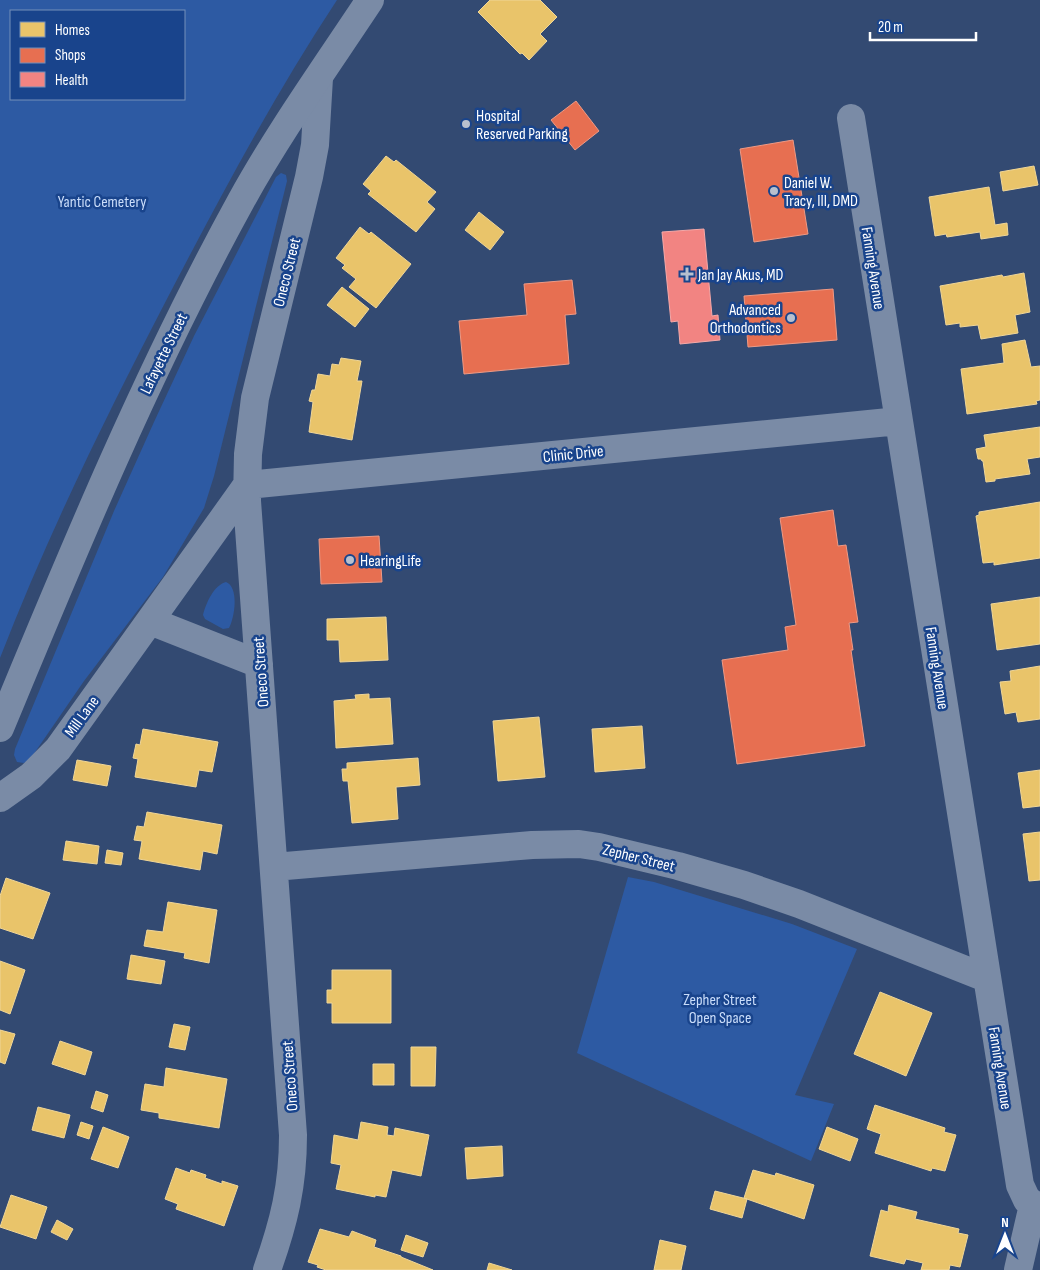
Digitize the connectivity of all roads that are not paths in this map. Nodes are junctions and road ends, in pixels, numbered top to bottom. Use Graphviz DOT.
graph roads {
  1 [pos="370,0"];
  2 [pos="319,78"];
  3 [pos="851,118"];
  4 [pos="899,421"];
  5 [pos="247,485"];
  6 [pos="150,621"];
  7 [pos="259,664"];
  8 [pos="0,728"];
  9 [pos="0,798"];
  10 [pos="274,867"];
  11 [pos="986,978"];
  12 [pos="1036,1207"];
  13 [pos="267,1270"];
  14 [pos="1018,1270"];
  1 -- 2 [label="street, Lafayette Street"];
  2 -- 5 [label="street, Oneco Street"];
  2 -- 8 [label="street, Lafayette Street"];
  3 -- 4 [label="street, Fanning Avenue"];
  4 -- 5 [label="street, Clinic Drive"];
  4 -- 11 [label="street, Fanning Avenue"];
  5 -- 6 [label="street, Mill Lane"];
  5 -- 7 [label="street, Oneco Street"];
  6 -- 7 [label="street"];
  6 -- 9 [label="street, Mill Lane"];
  7 -- 10 [label="street, Oneco Street"];
  10 -- 11 [label="street, Zepher Street"];
  10 -- 13 [label="street, Oneco Street"];
  11 -- 12 [label="street, Fanning Avenue"];
  12 -- 14 [label="street"];
}
